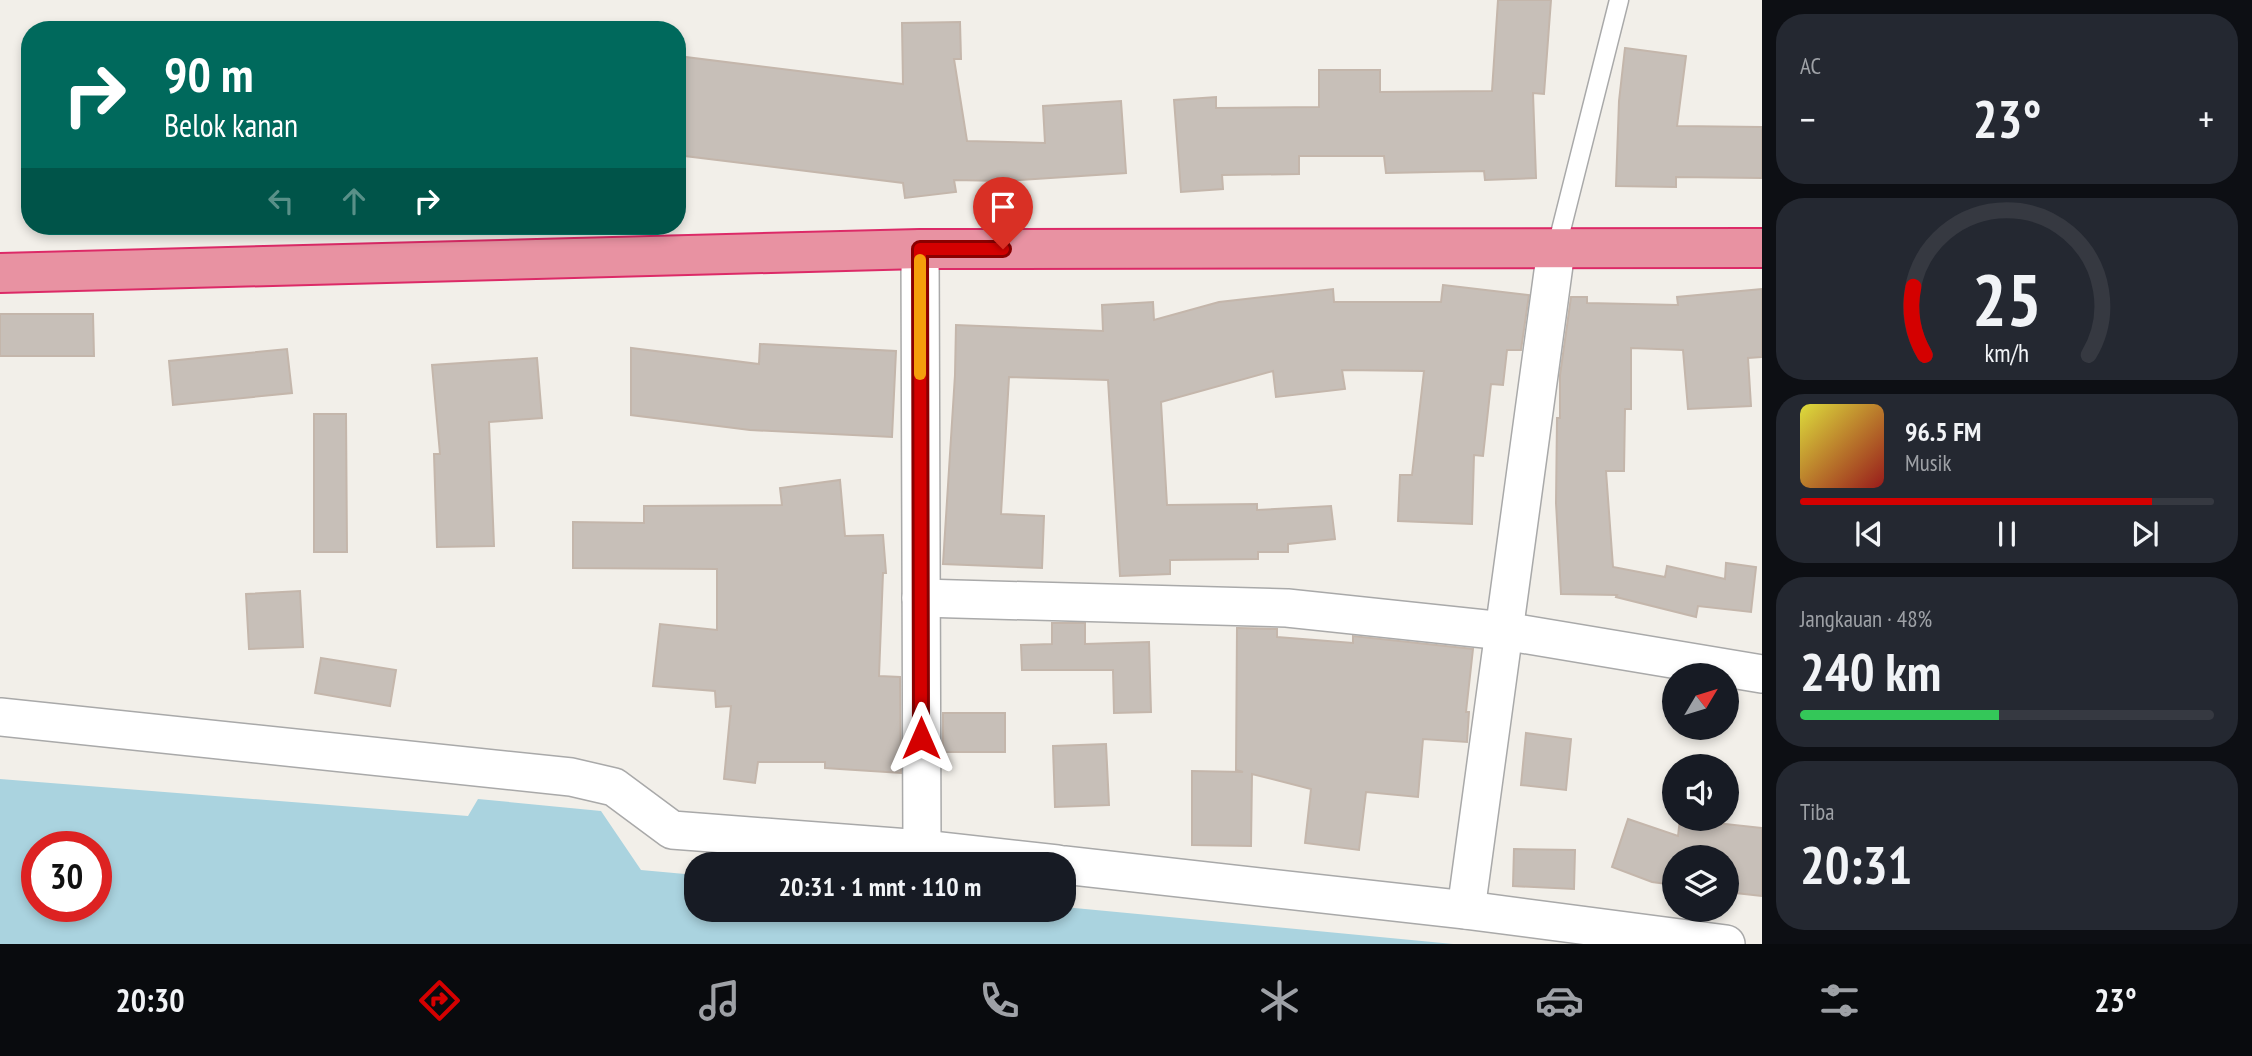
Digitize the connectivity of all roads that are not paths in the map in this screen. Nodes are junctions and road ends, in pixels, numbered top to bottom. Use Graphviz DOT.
graph roads {
  1 [pos="1619,0"];
  2 [pos="1762,248"];
  3 [pos="920,249"];
  4 [pos="1556,250"];
  5 [pos="0,273"];
  6 [pos="921,598"];
  7 [pos="1504,631"];
  8 [pos="1762,674"];
  9 [pos="0,717"];
  10 [pos="922,849"];
  11 [pos="949,852"];
  12 [pos="1076,866"];
  13 [pos="1466,910"];
  14 [pos="1726,944"];
  1 -- 4 [label="lane"];
  2 -- 4 [label="highway"];
  3 -- 4 [label="highway"];
  3 -- 5 [label="highway"];
  3 -- 6 [label="street"];
  4 -- 7 [label="street"];
  6 -- 7 [label="street"];
  6 -- 10 [label="street"];
  7 -- 8 [label="street"];
  7 -- 13 [label="street"];
  9 -- 10 [label="street"];
  10 -- 11 [label="street"];
  12 -- 13 [label="street"];
  13 -- 14 [label="street"];
}
